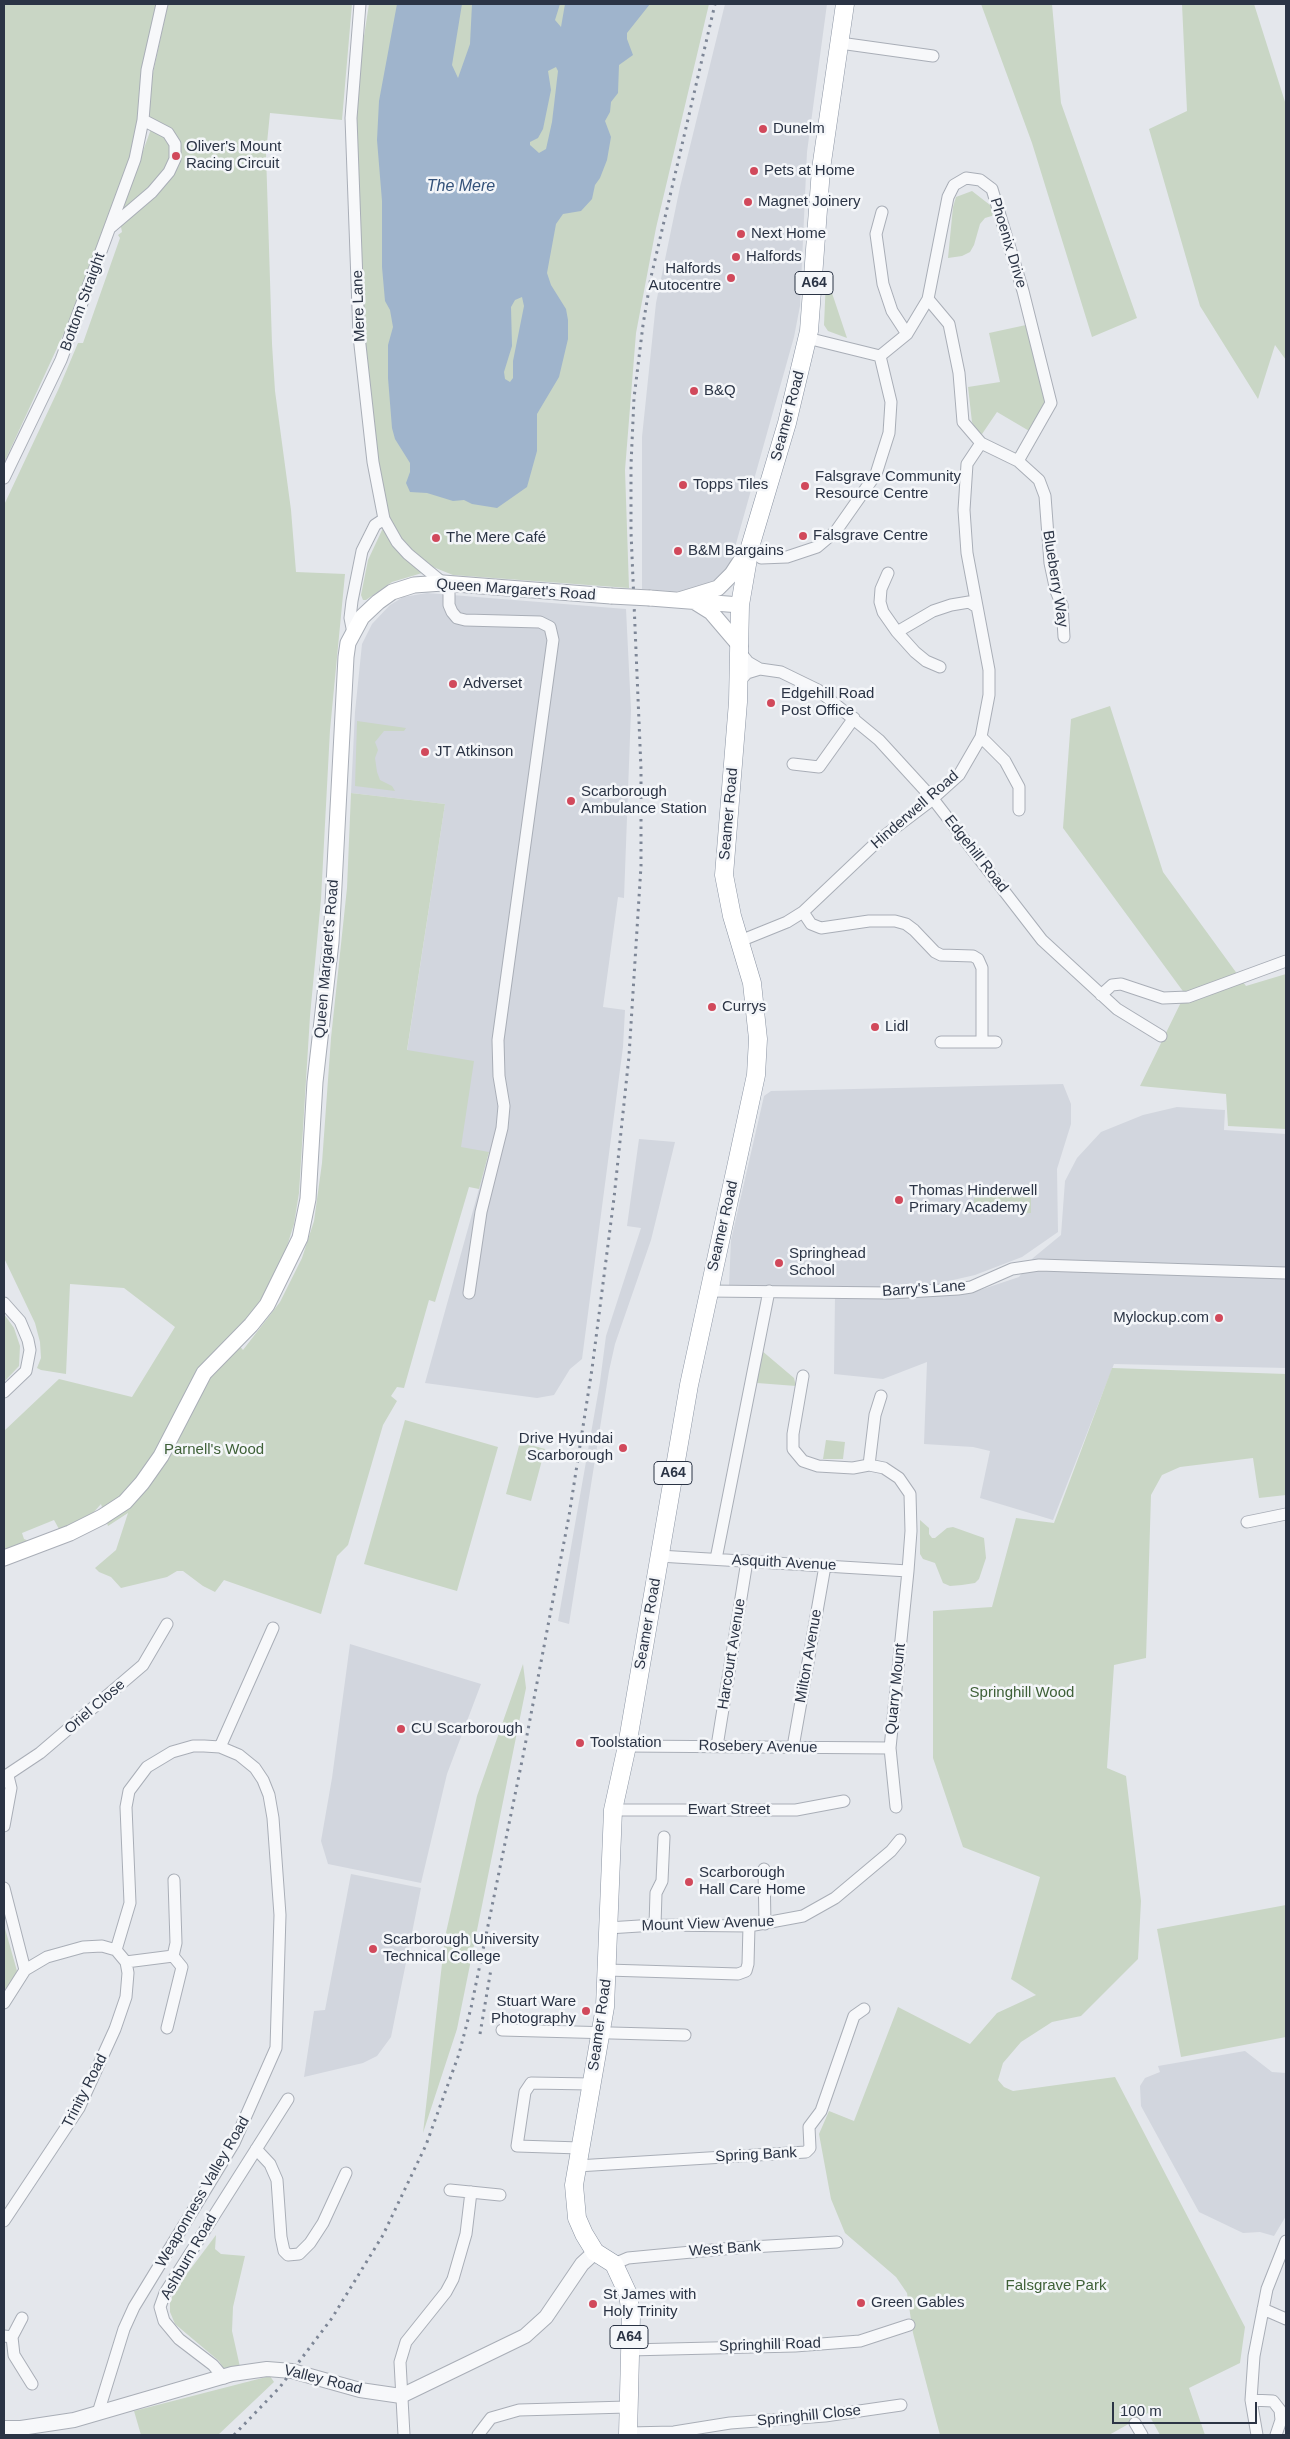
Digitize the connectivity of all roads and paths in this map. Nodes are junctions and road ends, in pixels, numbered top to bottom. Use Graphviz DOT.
graph roads {
  1 [pos="162,4"];
  2 [pos="360,4"];
  3 [pos="845,4"];
  4 [pos="840,43"];
  5 [pos="933,56"];
  6 [pos="143,120"];
  7 [pos="882,212"];
  8 [pos="110,228"];
  9 [pos="928,299"];
  10 [pos="907,334"];
  11 [pos="808,338"];
  12 [pos="880,356"];
  13 [pos="981,442"];
  14 [pos="1018,461"];
  15 [pos="4,478"];
  16 [pos="384,519"];
  17 [pos="756,552"];
  18 [pos="888,573"];
  19 [pos="446,583"];
  20 [pos="687,601"];
  21 [pos="740,605"];
  22 [pos="978,607"];
  23 [pos="897,632"];
  24 [pos="353,633"];
  25 [pos="1064,637"];
  26 [pos="740,649"];
  27 [pos="940,668"];
  28 [pos="760,669"];
  29 [pos="738,682"];
  30 [pos="854,718"];
  31 [pos="980,737"];
  32 [pos="793,764"];
  33 [pos="933,798"];
  34 [pos="1019,810"];
  35 [pos="802,912"];
  36 [pos="740,941"];
  37 [pos="1286,960"];
  38 [pos="1101,995"];
  39 [pos="1160,1036"];
  40 [pos="941,1042"];
  41 [pos="982,1042"];
  42 [pos="996,1042"];
  43 [pos="1286,1273"];
  44 [pos="708,1291"];
  45 [pos="769,1291"];
  46 [pos="469,1293"];
  47 [pos="4,1303"];
  48 [pos="803,1376"];
  49 [pos="4,1392"];
  50 [pos="881,1396"];
  51 [pos="869,1466"];
  52 [pos="1286,1514"];
  53 [pos="1247,1522"];
  54 [pos="659,1556"];
  55 [pos="4,1558"];
  56 [pos="716,1559"];
  57 [pos="747,1561"];
  58 [pos="825,1566"];
  59 [pos="908,1571"];
  60 [pos="167,1624"];
  61 [pos="273,1628"];
  62 [pos="626,1746"];
  63 [pos="717,1746"];
  64 [pos="220,1747"];
  65 [pos="793,1747"];
  66 [pos="890,1748"];
  67 [pos="6,1776"];
  68 [pos="844,1801"];
  69 [pos="896,1807"];
  70 [pos="613,1810"];
  71 [pos="4,1826"];
  72 [pos="664,1836"];
  73 [pos="900,1840"];
  74 [pos="764,1869"];
  75 [pos="174,1880"];
  76 [pos="4,1888"];
  77 [pos="765,1924"];
  78 [pos="655,1925"];
  79 [pos="749,1926"];
  80 [pos="608,1928"];
  81 [pos="116,1950"];
  82 [pos="173,1956"];
  83 [pos="126,1962"];
  84 [pos="25,1970"];
  85 [pos="607,1970"];
  86 [pos="4,2003"];
  87 [pos="864,2009"];
  88 [pos="167,2028"];
  89 [pos="502,2030"];
  90 [pos="601,2031"];
  91 [pos="685,2035"];
  92 [pos="591,2084"];
  93 [pos="288,2099"];
  94 [pos="580,2148"];
  95 [pos="256,2149"];
  96 [pos="577,2166"];
  97 [pos="346,2173"];
  98 [pos="450,2190"];
  99 [pos="471,2192"];
  100 [pos="500,2195"];
  101 [pos="5,2217"];
  102 [pos="1286,2241"];
  103 [pos="837,2242"];
  104 [pos="596,2252"];
  105 [pos="614,2264"];
  106 [pos="1262,2309"];
  107 [pos="22,2318"];
  108 [pos="1286,2319"];
  109 [pos="909,2325"];
  110 [pos="8,2336"];
  111 [pos="628,2350"];
  112 [pos="224,2378"];
  113 [pos="32,2384"];
  114 [pos="401,2396"];
  115 [pos="1251,2400"];
  116 [pos="902,2405"];
  117 [pos="627,2407"];
  118 [pos="98,2413"];
  119 [pos="1135,2423"];
  120 [pos="4,2429"];
  121 [pos="628,2434"];
  122 [pos="404,2435"];
  123 [pos="478,2435"];
  124 [pos="1142,2435"];
  125 [pos="1257,2435"];
  126 [pos="1276,2435"];
  1 -- 6 [label="street, Bottom Straight"];
  2 -- 16 [label="street, Mere Lane"];
  3 -- 4 [label="highway, Seamer Road / A64"];
  4 -- 5 [label="street"];
  4 -- 11 [label="highway, Seamer Road / A64"];
  6 -- 8 [label="street, Bottom Straight"];
  6 -- 8 [label="street"];
  7 -- 10 [label="street"];
  8 -- 15 [label="street, Bottom Straight"];
  9 -- 10 [label="street, Phoenix Drive"];
  9 -- 13 [label="street, Blueberry Way"];
  9 -- 14 [label="street, Phoenix Drive"];
  10 -- 12 [label="street, Phoenix Drive"];
  11 -- 12 [label="street"];
  11 -- 17 [label="highway, Seamer Road / A64"];
  12 -- 17 [label="street"];
  13 -- 14 [label="street, Blueberry Way"];
  13 -- 22 [label="street, Hinderwell Road"];
  14 -- 25 [label="street, Blueberry Way"];
  16 -- 19 [label="street, Mere Lane"];
  16 -- 24 [label="street"];
  17 -- 20 [label="main road"];
  17 -- 21 [label="highway, Seamer Road / A64"];
  18 -- 23 [label="street"];
  19 -- 20 [label="main road, Queen Margaret's Road, bridge"];
  19 -- 24 [label="main road, Queen Margaret's Road"];
  19 -- 46 [label="street"];
  20 -- 21 [label="main road, Queen Margaret's Road"];
  20 -- 26 [label="main road"];
  21 -- 26 [label="highway, Seamer Road / A64"];
  22 -- 23 [label="street"];
  22 -- 31 [label="street, Hinderwell Road"];
  23 -- 27 [label="street"];
  24 -- 55 [label="main road, Queen Margaret's Road"];
  26 -- 28 [label="street, Edgehill Road"];
  26 -- 29 [label="highway, Seamer Road / A64"];
  28 -- 29 [label="street"];
  28 -- 30 [label="street, Edgehill Road"];
  29 -- 36 [label="highway, Seamer Road / A64"];
  30 -- 32 [label="street"];
  30 -- 33 [label="street, Edgehill Road"];
  31 -- 33 [label="street, Hinderwell Road"];
  31 -- 34 [label="street"];
  33 -- 35 [label="street, Hinderwell Road"];
  33 -- 38 [label="street, Edgehill Road"];
  35 -- 36 [label="street, Hinderwell Road"];
  35 -- 41 [label="street"];
  36 -- 44 [label="highway, Seamer Road / A64"];
  37 -- 38 [label="street"];
  38 -- 39 [label="street, Edgehill Road"];
  40 -- 41 [label="street"];
  41 -- 42 [label="street"];
  43 -- 45 [label="street, Barry's Lane"];
  44 -- 45 [label="street, Barry's Lane"];
  44 -- 54 [label="highway, Seamer Road / A64"];
  45 -- 56 [label="street"];
  47 -- 49 [label="street"];
  48 -- 51 [label="street"];
  50 -- 51 [label="street"];
  51 -- 59 [label="street, Quarry Mount"];
  52 -- 53 [label="street"];
  54 -- 56 [label="street, Asquith Avenue"];
  54 -- 62 [label="highway, Seamer Road / A64"];
  56 -- 57 [label="street, Asquith Avenue"];
  57 -- 58 [label="street, Asquith Avenue"];
  57 -- 63 [label="street, Harcourt Avenue"];
  58 -- 59 [label="street, Asquith Avenue"];
  58 -- 65 [label="street, Milton Avenue"];
  59 -- 66 [label="street, Quarry Mount"];
  60 -- 67 [label="street, Oriel Close"];
  61 -- 64 [label="street"];
  62 -- 63 [label="street, Rosebery Avenue"];
  62 -- 70 [label="highway, Seamer Road / A64"];
  63 -- 65 [label="street, Rosebery Avenue"];
  64 -- 81 [label="street, Weaponness Valley Road"];
  64 -- 118 [label="street, Weaponness Valley Road"];
  65 -- 66 [label="street, Rosebery Avenue"];
  66 -- 69 [label="street, Quarry Mount"];
  67 -- 71 [label="street"];
  68 -- 70 [label="street, Ewart Street"];
  70 -- 80 [label="highway, Seamer Road / A64"];
  72 -- 78 [label="street"];
  73 -- 77 [label="street, Mount View Avenue"];
  74 -- 77 [label="street"];
  75 -- 82 [label="street"];
  76 -- 84 [label="street"];
  77 -- 79 [label="street, Mount View Avenue"];
  78 -- 79 [label="street, Mount View Avenue"];
  78 -- 80 [label="street, Mount View Avenue"];
  79 -- 85 [label="street"];
  80 -- 85 [label="highway, Seamer Road / A64"];
  81 -- 83 [label="street"];
  81 -- 84 [label="street"];
  82 -- 83 [label="street"];
  82 -- 88 [label="street"];
  83 -- 101 [label="street, Trinity Road"];
  84 -- 86 [label="street"];
  85 -- 90 [label="highway, Seamer Road / A64"];
  87 -- 96 [label="street, Spring Bank"];
  89 -- 90 [label="street"];
  90 -- 91 [label="street"];
  90 -- 92 [label="highway, Seamer Road / A64"];
  92 -- 94 [label="highway, Seamer Road / A64"];
  92 -- 94 [label="street"];
  93 -- 95 [label="street, Ashburn Road"];
  94 -- 96 [label="highway, Seamer Road / A64"];
  95 -- 97 [label="street"];
  95 -- 112 [label="street, Ashburn Road"];
  96 -- 104 [label="highway, Seamer Road / A64"];
  98 -- 99 [label="street"];
  99 -- 100 [label="street"];
  99 -- 114 [label="street"];
  102 -- 106 [label="street"];
  103 -- 105 [label="street, West Bank"];
  104 -- 105 [label="highway, Seamer Road / A64"];
  104 -- 114 [label="street"];
  105 -- 111 [label="highway, A64"];
  106 -- 108 [label="street"];
  106 -- 115 [label="street"];
  107 -- 110 [label="street"];
  109 -- 111 [label="street, Springhill Road"];
  110 -- 113 [label="street"];
  111 -- 117 [label="highway, A64"];
  112 -- 114 [label="street, Valley Road"];
  112 -- 118 [label="street, Valley Road"];
  114 -- 122 [label="street"];
  115 -- 125 [label="street"];
  115 -- 126 [label="street"];
  116 -- 121 [label="street, Springhill Close"];
  117 -- 121 [label="highway, A64"];
  117 -- 123 [label="street"];
  118 -- 120 [label="street, Valley Road"];
  119 -- 124 [label="street"];
}
